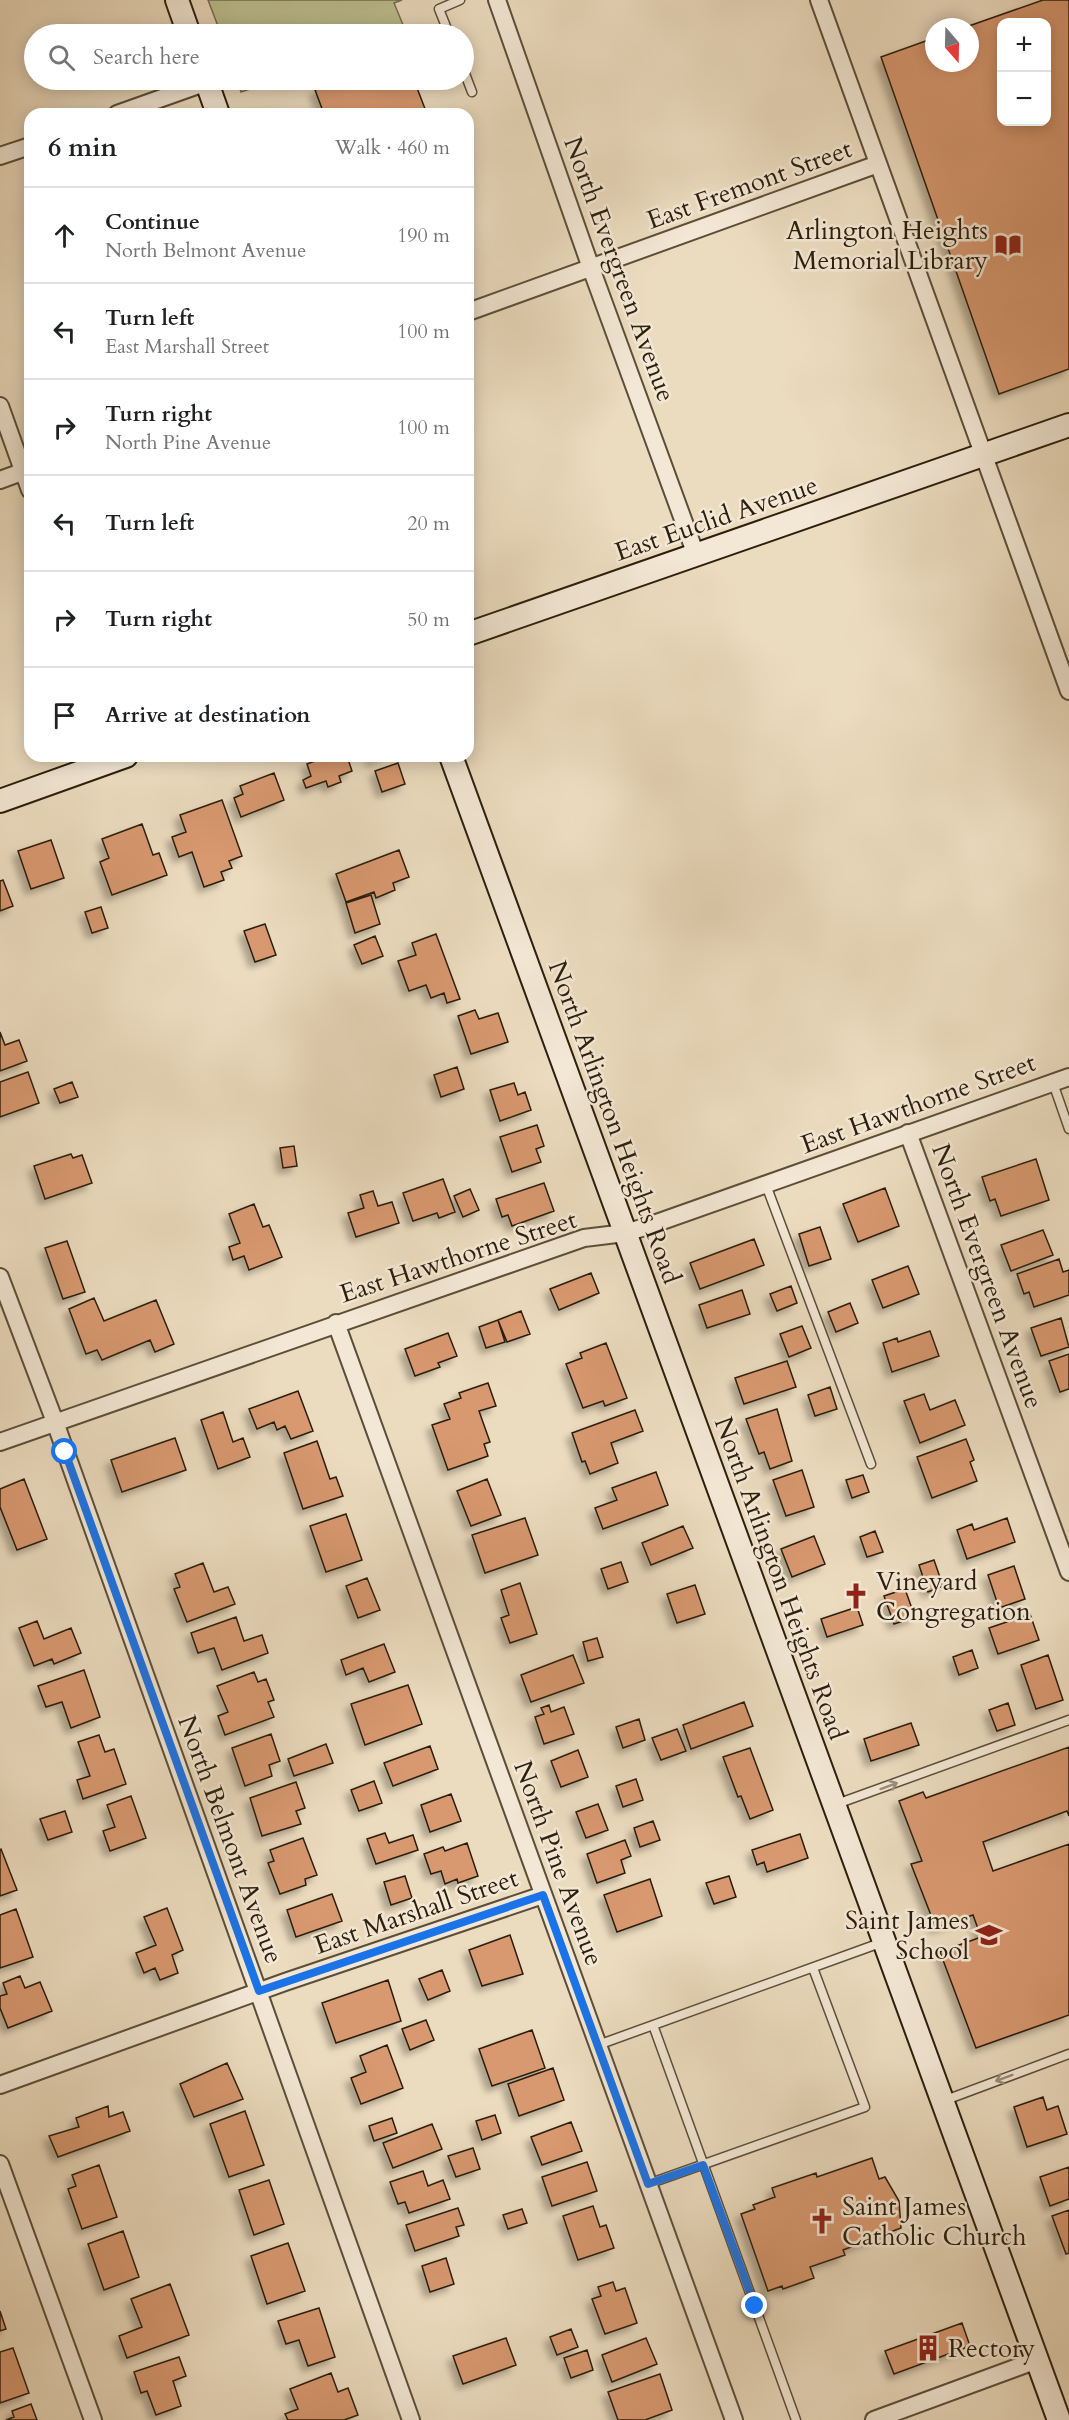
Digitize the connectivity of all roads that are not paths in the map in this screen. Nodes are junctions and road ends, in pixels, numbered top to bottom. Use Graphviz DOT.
graph roads {
  1 [pos="177,0"];
  2 [pos="460,0"];
  3 [pos="497,0"];
  4 [pos="819,0"];
  5 [pos="185,24"];
  6 [pos="445,24"];
  7 [pos="182,90"];
  8 [pos="209,90"];
  9 [pos="133,108"];
  10 [pos="216,108"];
  11 [pos="24,148"];
  12 [pos="0,156"];
  13 [pos="878,164"];
  14 [pos="591,268"];
  15 [pos="474,310"];
  16 [pos="0,406"];
  17 [pos="1069,425"];
  18 [pos="983,456"];
  19 [pos="24,464"];
  20 [pos="24,472"];
  21 [pos="0,480"];
  22 [pos="696,555"];
  23 [pos="474,632"];
  24 [pos="1069,691"];
  25 [pos="109,762"];
  26 [pos="453,762"];
  27 [pos="0,801"];
  28 [pos="1069,1077"];
  29 [pos="1053,1083"];
  30 [pos="1069,1129"];
  31 [pos="908,1133"];
  32 [pos="766,1185"];
  33 [pos="625,1233"];
  34 [pos="0,1277"];
  35 [pos="336,1323"];
  36 [pos="55,1422"];
  37 [pos="0,1442"];
  38 [pos="871,1464"];
  39 [pos="1069,1572"];
  40 [pos="1069,1720"];
  41 [pos="834,1806"];
  42 [pos="543,1895"];
  43 [pos="884,1941"];
  44 [pos="813,1968"];
  45 [pos="259,1991"];
  46 [pos="653,2025"];
  47 [pos="598,2045"];
  48 [pos="1069,2054"];
  49 [pos="0,2085"];
  50 [pos="942,2101"];
  51 [pos="0,2164"];
  52 [pos="703,2165"];
  53 [pos="648,2184"];
  54 [pos="1037,2361"];
  55 [pos="93,2420"];
  56 [pos="411,2420"];
  57 [pos="734,2420"];
  58 [pos="796,2420"];
  59 [pos="874,2420"];
  60 [pos="1059,2420"];
  1 -- 5 [label="main road"];
  2 -- 6 [label="lane"];
  3 -- 14 [label="street, North Evergreen Avenue"];
  4 -- 13 [label="street"];
  7 -- 9 [label="street"];
  8 -- 10 [label="main road"];
  11 -- 12 [label="street"];
  13 -- 14 [label="street, East Fremont Street"];
  13 -- 18 [label="street"];
  14 -- 15 [label="street, East Fremont Street"];
  14 -- 22 [label="street, North Evergreen Avenue"];
  16 -- 19 [label="street"];
  17 -- 18 [label="main road, East Euclid Avenue"];
  18 -- 22 [label="main road, East Euclid Avenue"];
  18 -- 24 [label="street"];
  20 -- 21 [label="street"];
  22 -- 23 [label="main road, East Euclid Avenue"];
  25 -- 27 [label="main road"];
  26 -- 33 [label="main road, North Arlington Heights Road"];
  28 -- 29 [label="street, East Hawthorne Street"];
  29 -- 30 [label="lane"];
  29 -- 31 [label="street, East Hawthorne Street"];
  31 -- 32 [label="street, East Hawthorne Street"];
  31 -- 39 [label="street, North Evergreen Avenue"];
  32 -- 33 [label="street, East Hawthorne Street"];
  32 -- 38 [label="lane"];
  33 -- 35 [label="street, East Hawthorne Street"];
  33 -- 41 [label="main road, North Arlington Heights Road"];
  34 -- 36 [label="street, North Belmont Avenue"];
  35 -- 36 [label="street, East Hawthorne Street"];
  35 -- 42 [label="street, North Pine Avenue"];
  36 -- 37 [label="street, East Hawthorne Street"];
  36 -- 45 [label="street, North Belmont Avenue"];
  41 -- 40 [label="lane, one-way"];
  41 -- 43 [label="main road, North Arlington Heights Road"];
  42 -- 45 [label="street, East Marshall Street"];
  42 -- 47 [label="street, North Pine Avenue"];
  43 -- 44 [label="lane"];
  43 -- 50 [label="main road, North Arlington Heights Road"];
  44 -- 46 [label="lane"];
  44 -- 52 [label="lane"];
  45 -- 49 [label="street, East Marshall Street"];
  45 -- 56 [label="street, North Belmont Avenue"];
  46 -- 47 [label="lane"];
  46 -- 52 [label="lane"];
  47 -- 53 [label="street, North Pine Avenue"];
  48 -- 50 [label="lane, one-way"];
  50 -- 54 [label="main road, North Arlington Heights Road"];
  51 -- 55 [label="street"];
  52 -- 53 [label="lane"];
  52 -- 58 [label="lane"];
  53 -- 57 [label="street, North Pine Avenue"];
  54 -- 59 [label="street"];
  54 -- 60 [label="main road, North Arlington Heights Road"];
}
